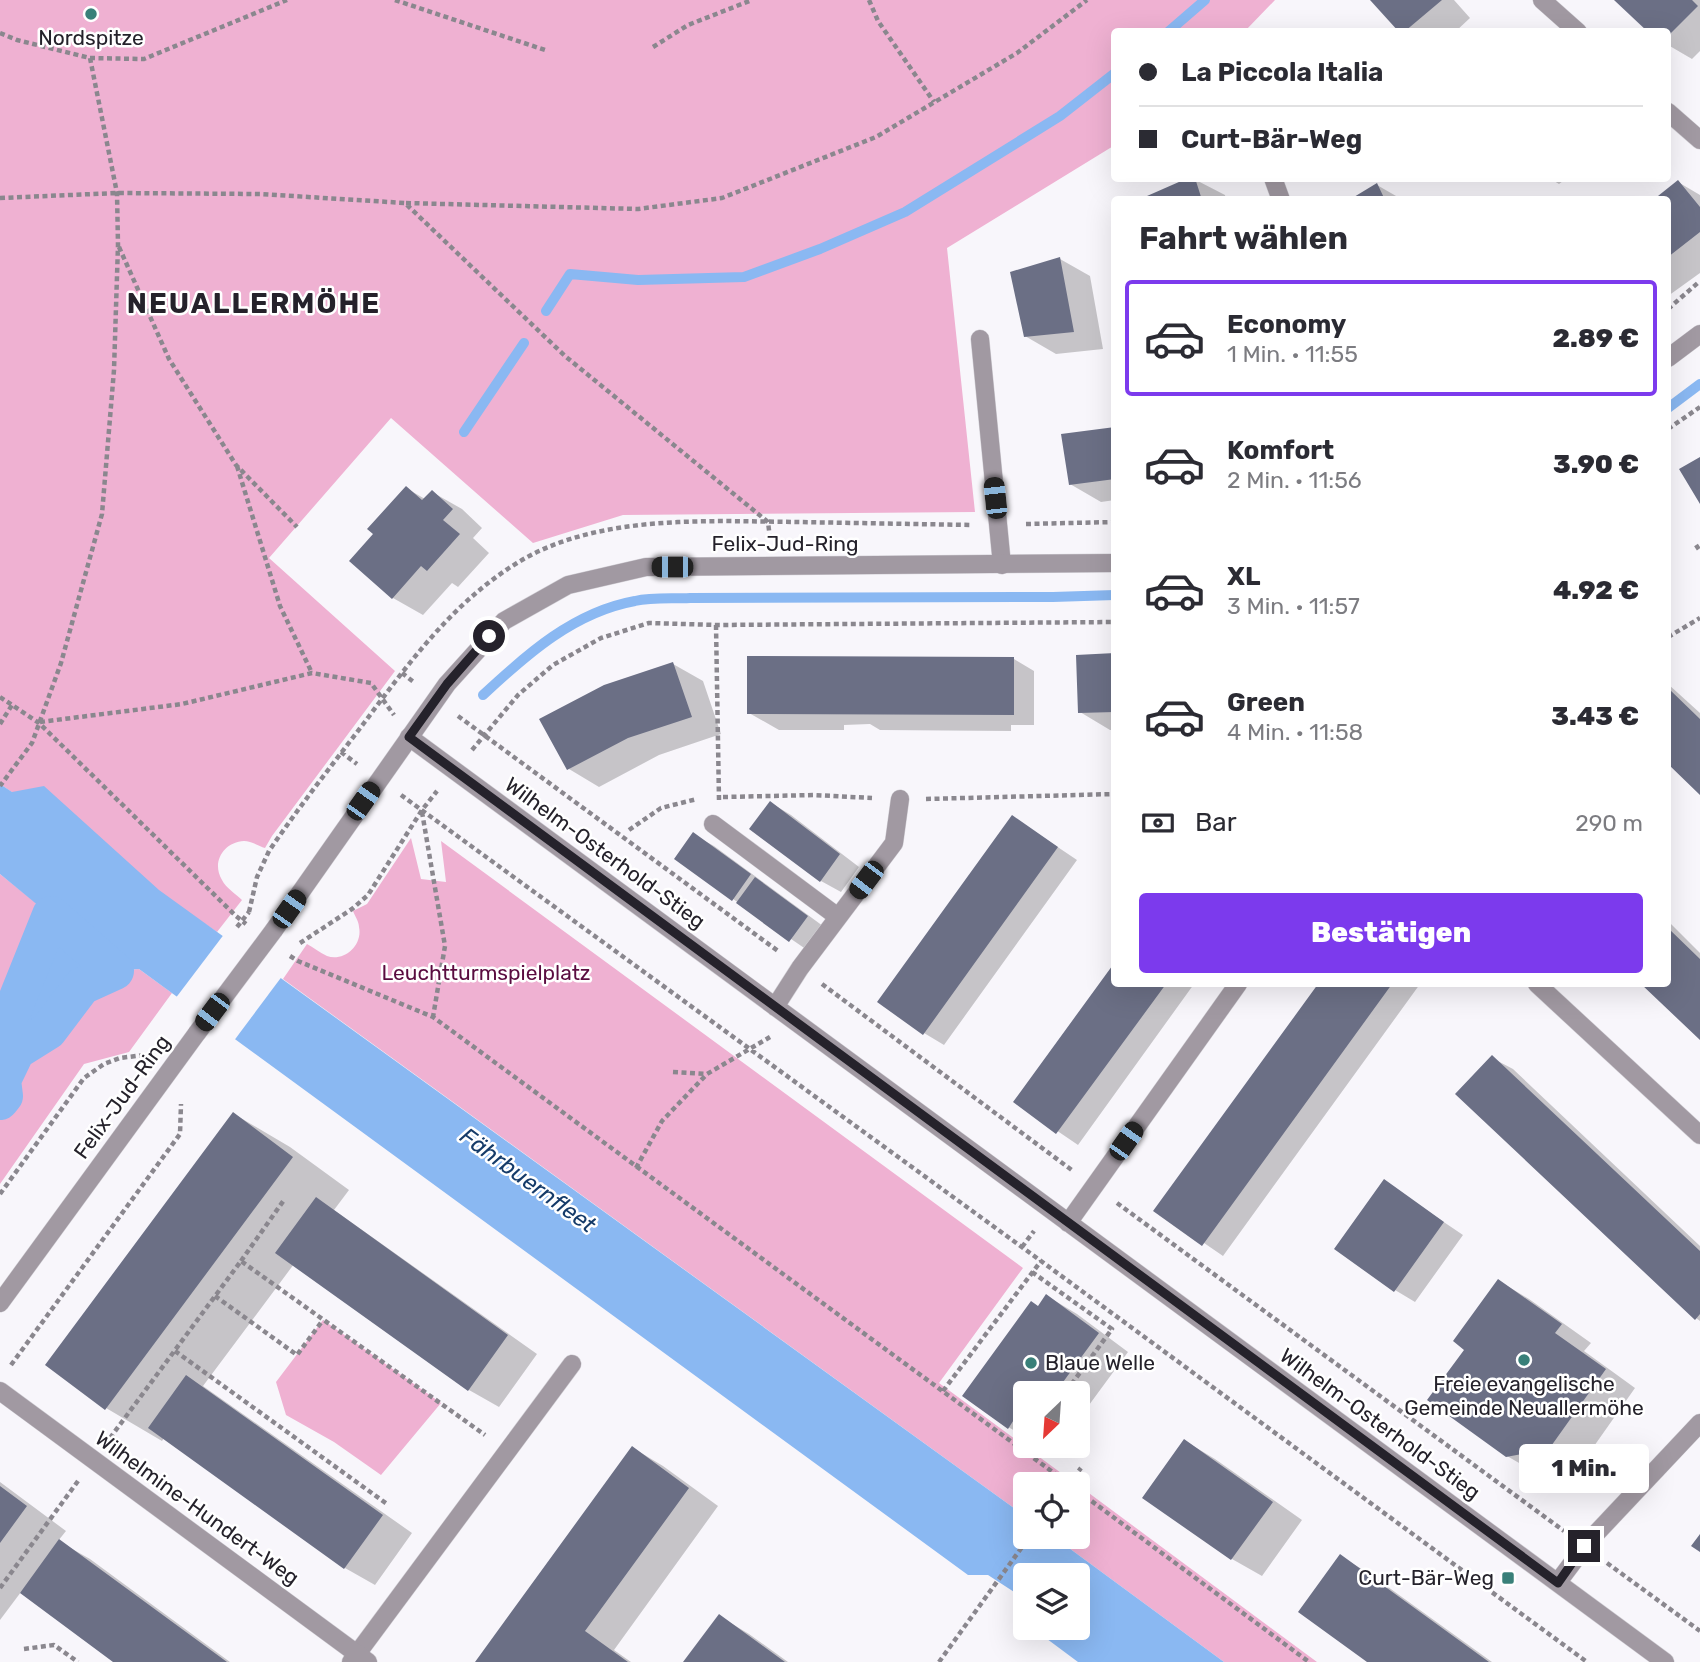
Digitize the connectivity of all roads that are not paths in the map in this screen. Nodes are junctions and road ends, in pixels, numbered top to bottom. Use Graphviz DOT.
graph roads {
  1 [pos="1542,0"];
  2 [pos="1573,28"];
  3 [pos="1671,115"];
  4 [pos="1700,140"];
  5 [pos="1700,334"];
  6 [pos="980,339"];
  7 [pos="1671,357"];
  8 [pos="1111,563"];
  9 [pos="1002,565"];
  10 [pos="409,737"];
  11 [pos="900,799"];
  12 [pos="713,824"];
  13 [pos="838,917"];
  14 [pos="1236,987"];
  15 [pos="1540,987"];
  16 [pos="775,1006"];
  17 [pos="1700,1135"];
  18 [pos="1068,1223"];
  19 [pos="0,1303"];
  20 [pos="572,1364"];
  21 [pos="0,1391"];
  22 [pos="1700,1423"];
  23 [pos="1558,1583"];
  24 [pos="358,1659"];
  25 [pos="1665,1662"];
  1 -- 2 [label="street"];
  3 -- 4 [label="street"];
  5 -- 7 [label="street"];
  6 -- 9 [label="street"];
  8 -- 9 [label="street, Felix-Jud-Ring"];
  9 -- 10 [label="street, Felix-Jud-Ring"];
  10 -- 16 [label="street, Wilhelm-Osterhold-Stieg"];
  10 -- 19 [label="street, Felix-Jud-Ring, bridge"];
  11 -- 13 [label="street"];
  12 -- 13 [label="street"];
  13 -- 16 [label="street"];
  14 -- 18 [label="street"];
  15 -- 17 [label="street"];
  16 -- 18 [label="street, Wilhelm-Osterhold-Stieg"];
  18 -- 23 [label="street, Wilhelm-Osterhold-Stieg"];
  20 -- 24 [label="street"];
  21 -- 24 [label="street, Wilhelmine-Hundert-Weg"];
  22 -- 23 [label="street"];
  23 -- 25 [label="street, Wilhelm-Osterhold-Stieg"];
}
